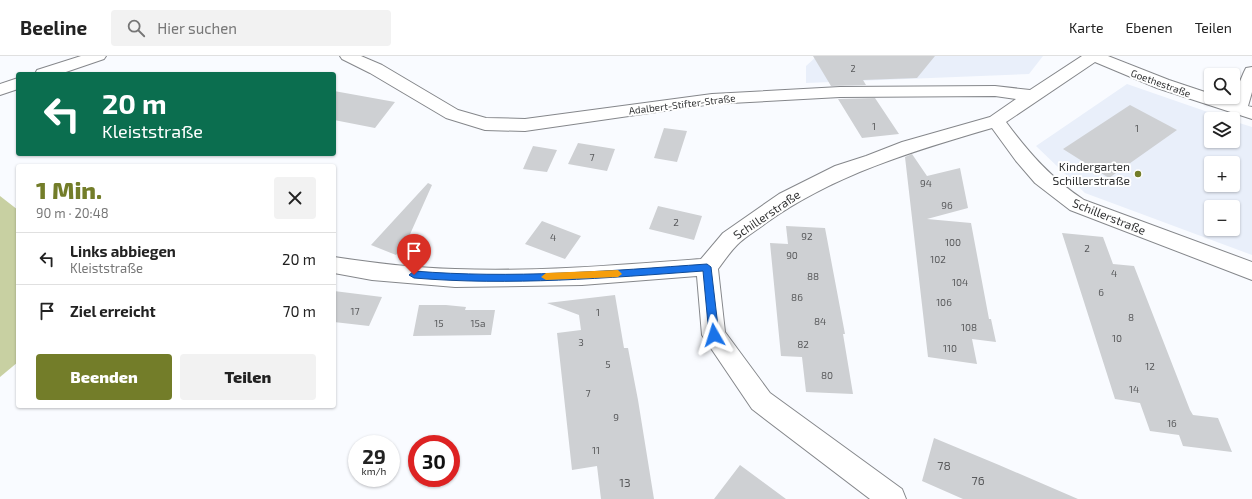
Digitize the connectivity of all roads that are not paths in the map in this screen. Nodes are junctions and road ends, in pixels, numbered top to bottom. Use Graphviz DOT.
graph roads {
  1 [pos="98,56"];
  2 [pos="348,56"];
  3 [pos="1094,56"];
  4 [pos="48,72"];
  5 [pos="1252,72"];
  6 [pos="16,84"];
  7 [pos="0,90"];
  8 [pos="1033,96"];
  9 [pos="1246,111"];
  10 [pos="996,121"];
  11 [pos="336,265"];
  12 [pos="707,267"];
  13 [pos="1252,271"];
  14 [pos="892,499"];
  1 -- 4 [label="street"];
  2 -- 8 [label="street, Adalbert-Stifter-Straße"];
  3 -- 8 [label="street, Schillerstraße"];
  3 -- 9 [label="street, Goethestraße"];
  5 -- 9 [label="street"];
  6 -- 7 [label="street"];
  8 -- 10 [label="street, Schillerstraße"];
  10 -- 12 [label="street, Schillerstraße"];
  10 -- 13 [label="street, Schillerstraße"];
  11 -- 12 [label="street"];
  12 -- 14 [label="street"];
}
